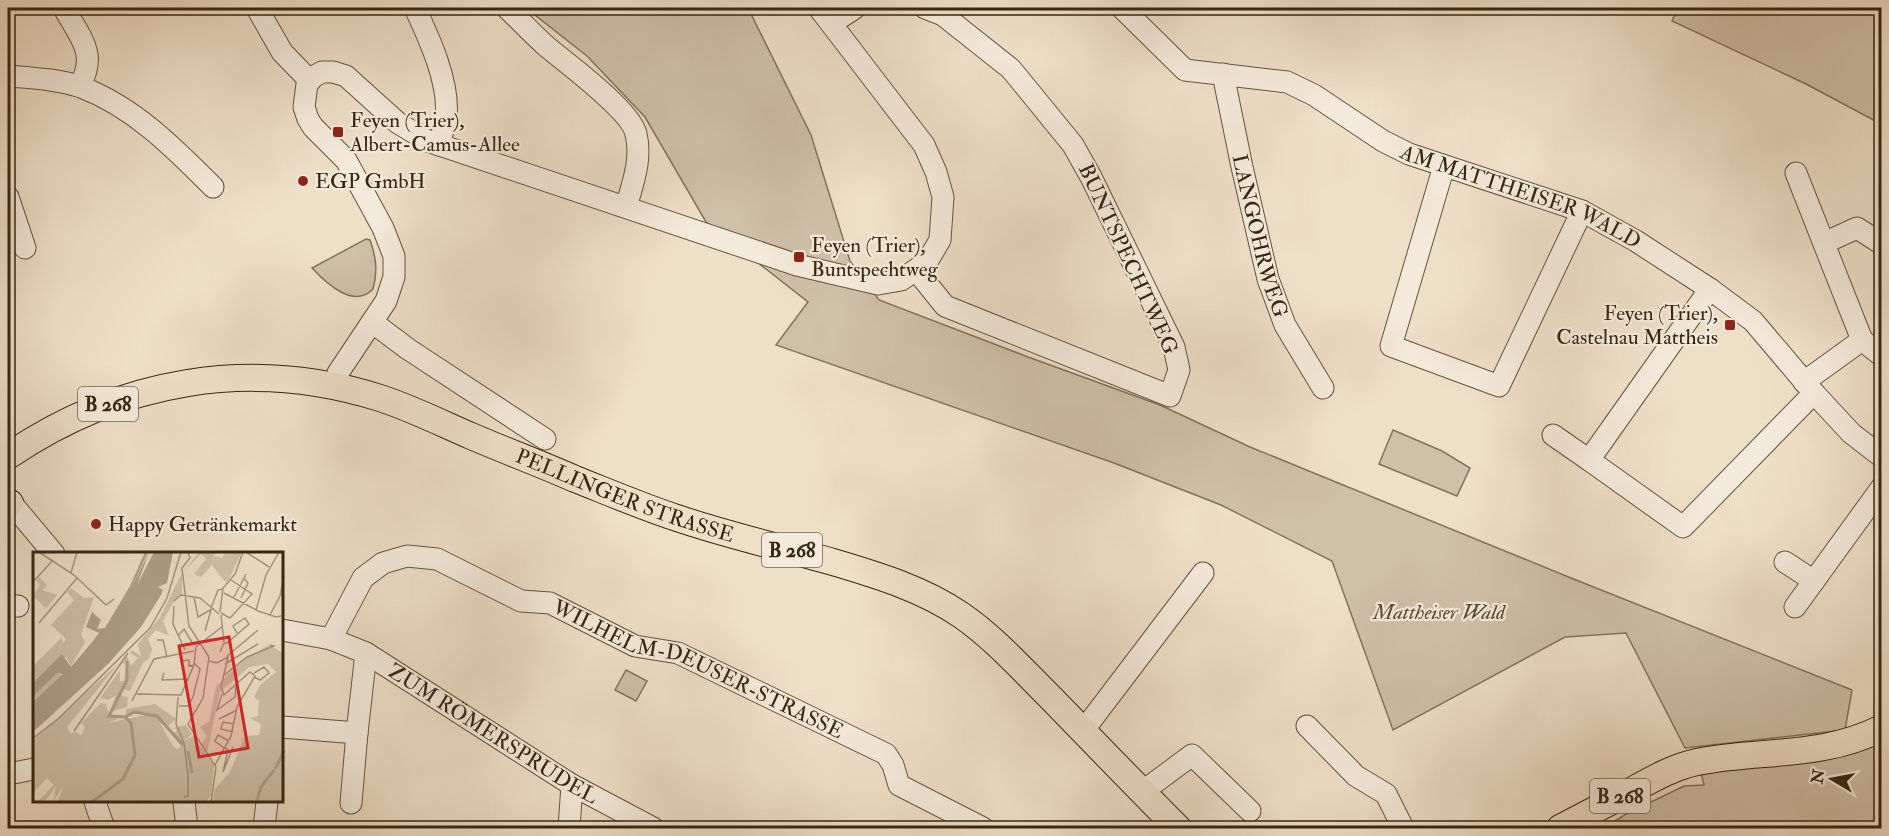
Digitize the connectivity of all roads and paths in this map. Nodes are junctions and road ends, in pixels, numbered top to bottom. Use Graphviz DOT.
graph roads {
  1 [pos="64,8"];
  2 [pos="256,8"];
  3 [pos="415,8"];
  4 [pos="507,8"];
  5 [pos="855,8"];
  6 [pos="925,8"];
  7 [pos="1122,8"];
  8 [pos="825,15"];
  9 [pos="1223,74"];
  10 [pos="8,76"];
  11 [pos="310,81"];
  12 [pos="79,86"];
  13 [pos="439,145"];
  14 [pos="1444,166"];
  15 [pos="1796,173"];
  16 [pos="213,187"];
  17 [pos="8,197"];
  18 [pos="626,207"];
  19 [pos="1582,211"];
  20 [pos="1824,243"];
  21 [pos="1881,244"];
  22 [pos="25,248"];
  23 [pos="916,270"];
  24 [pos="1710,289"];
  25 [pos="372,322"];
  26 [pos="1862,340"];
  27 [pos="1881,356"];
  28 [pos="335,386"];
  29 [pos="1809,387"];
  30 [pos="1323,388"];
  31 [pos="1553,435"];
  32 [pos="545,440"];
  33 [pos="8,456"];
  34 [pos="1881,457"];
  35 [pos="1589,460"];
  36 [pos="1881,487"];
  37 [pos="8,502"];
  38 [pos="52,552"];
  39 [pos="1785,562"];
  40 [pos="1203,573"];
  41 [pos="1814,581"];
  42 [pos="1795,607"];
  43 [pos="284,630"];
  44 [pos="331,639"];
  45 [pos="366,653"];
  46 [pos="1306,726"];
  47 [pos="284,727"];
  48 [pos="1881,728"];
  49 [pos="1083,731"];
  50 [pos="357,733"];
  51 [pos="33,769"];
  52 [pos="8,774"];
  53 [pos="572,785"];
  54 [pos="1142,792"];
  55 [pos="96,803"];
  56 [pos="184,803"];
  57 [pos="267,803"];
  58 [pos="351,803"];
  59 [pos="1250,812"];
  60 [pos="104,828"];
  61 [pos="188,828"];
  62 [pos="264,828"];
  63 [pos="569,828"];
  64 [pos="653,828"];
  65 [pos="983,828"];
  66 [pos="1178,828"];
  67 [pos="1403,828"];
  68 [pos="1560,828"];
  1 -- 12 [label="street"];
  2 -- 11 [label="street"];
  3 -- 13 [label="street"];
  4 -- 18 [label="street"];
  5 -- 8 [label="street"];
  6 -- 23 [label="street, BUNTSPECHTWEG"];
  7 -- 9 [label="street, AM MATTHEISER WALD"];
  8 -- 23 [label="street"];
  9 -- 14 [label="street, AM MATTHEISER WALD"];
  9 -- 30 [label="street, LANGOHRWEG"];
  10 -- 12 [label="street"];
  11 -- 13 [label="street"];
  11 -- 25 [label="street"];
  12 -- 16 [label="street"];
  13 -- 18 [label="street"];
  14 -- 19 [label="street, AM MATTHEISER WALD"];
  14 -- 19 [label="street"];
  15 -- 20 [label="street"];
  17 -- 22 [label="street"];
  18 -- 23 [label="street"];
  19 -- 24 [label="street, AM MATTHEISER WALD"];
  20 -- 21 [label="street"];
  20 -- 26 [label="street"];
  24 -- 29 [label="street, AM MATTHEISER WALD"];
  24 -- 35 [label="street"];
  25 -- 28 [label="street"];
  25 -- 32 [label="street, PELLINGER STRASSE"];
  26 -- 27 [label="street"];
  26 -- 29 [label="street"];
  28 -- 33 [label="main road, B 268"];
  28 -- 49 [label="main road, PELLINGER STRASSE / B 268"];
  29 -- 34 [label="street, AM MATTHEISER WALD"];
  29 -- 35 [label="street"];
  31 -- 35 [label="street"];
  36 -- 41 [label="street"];
  37 -- 38 [label="street"];
  39 -- 41 [label="street"];
  40 -- 49 [label="street"];
  41 -- 42 [label="street"];
  43 -- 44 [label="street, ZUM RÖMERSPRUDEL"];
  44 -- 45 [label="street, ZUM RÖMERSPRUDEL"];
  44 -- 65 [label="street, WILHELM-DEUSER-STRASSE"];
  45 -- 50 [label="street, ZUM RÖMERSPRUDEL"];
  45 -- 53 [label="street, ZUM RÖMERSPRUDEL"];
  46 -- 67 [label="street"];
  47 -- 50 [label="street"];
  48 -- 68 [label="main road, B 268"];
  49 -- 54 [label="main road, PELLINGER STRASSE / B 268"];
  50 -- 58 [label="street, ZUM RÖMERSPRUDEL"];
  51 -- 52 [label="street"];
  53 -- 63 [label="street"];
  53 -- 64 [label="street, ZUM RÖMERSPRUDEL"];
  54 -- 59 [label="street"];
  54 -- 66 [label="main road, PELLINGER STRASSE / B 268"];
  55 -- 60 [label="street"];
  56 -- 61 [label="street"];
  57 -- 62 [label="street"];
}
